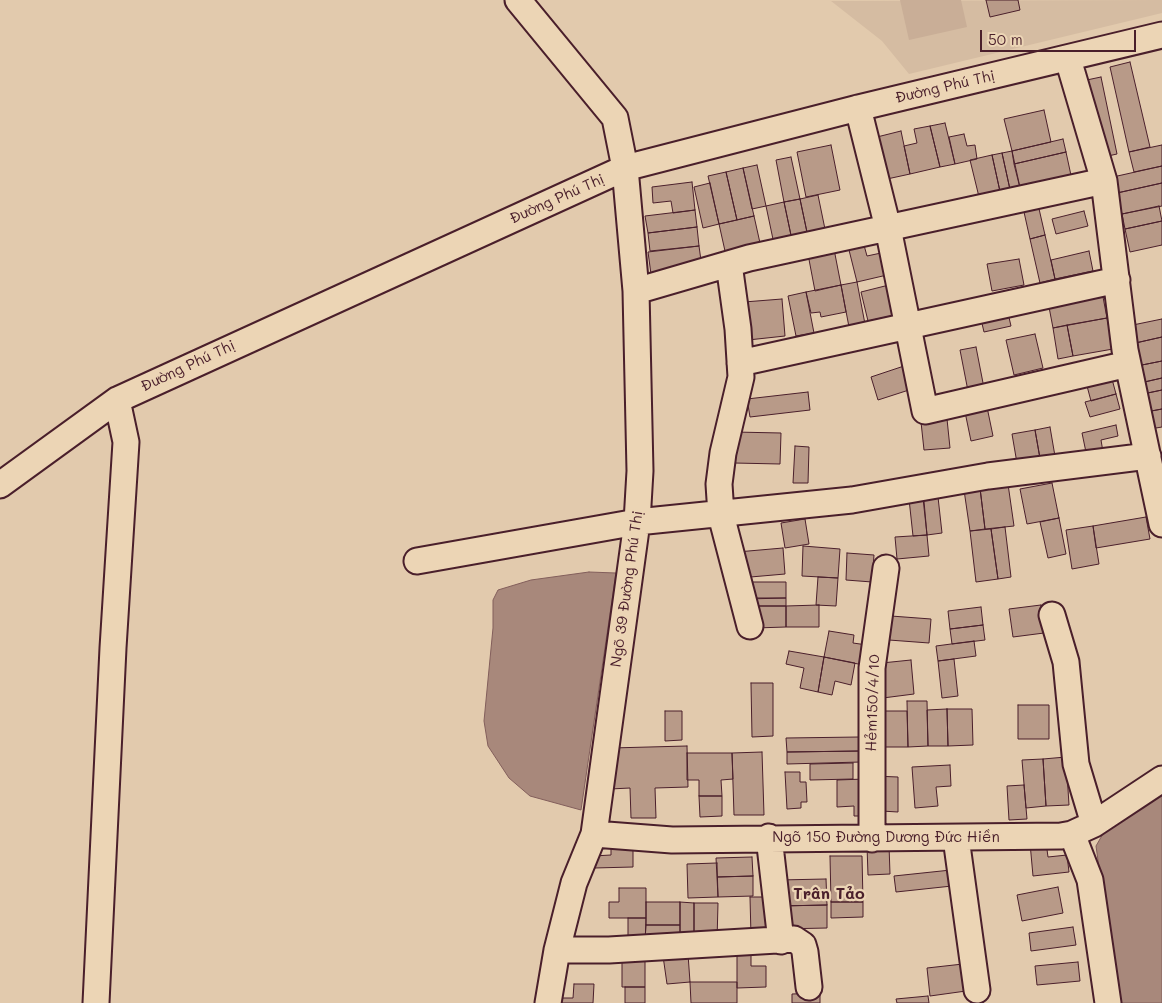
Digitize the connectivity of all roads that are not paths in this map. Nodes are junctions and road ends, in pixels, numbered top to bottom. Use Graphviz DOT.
graph roads {
  1 [pos="518,0"];
  2 [pos="1162,35"];
  3 [pos="1068,59"];
  4 [pos="858,108"];
  5 [pos="625,168"];
  6 [pos="1104,182"];
  7 [pos="888,228"];
  8 [pos="729,264"];
  9 [pos="1117,280"];
  10 [pos="636,291"];
  11 [pos="909,326"];
  12 [pos="740,363"];
  13 [pos="1128,364"];
  14 [pos="117,400"];
  15 [pos="1148,456"];
  16 [pos="0,485"];
  17 [pos="721,515"];
  18 [pos="638,522"];
  19 [pos="1162,524"];
  20 [pos="417,561"];
  21 [pos="886,568"];
  22 [pos="1052,615"];
  23 [pos="750,626"];
  24 [pos="1162,779"];
  25 [pos="1083,829"];
  26 [pos="594,834"];
  27 [pos="769,837"];
  28 [pos="956,838"];
  29 [pos="872,839"];
  30 [pos="781,940"];
  31 [pos="557,950"];
  32 [pos="808,987"];
  33 [pos="977,990"];
  34 [pos="96,1003"];
  35 [pos="548,1003"];
  36 [pos="1108,1003"];
  1 -- 5 [label="street, Ngõ 39 Đường Phú Thị"];
  2 -- 3 [label="street, Đường Phú Thị"];
  3 -- 4 [label="street, Đường Phú Thị"];
  3 -- 6 [label="street"];
  4 -- 5 [label="street, Đường Phú Thị"];
  4 -- 7 [label="street"];
  5 -- 10 [label="street, Ngõ 39 Đường Phú Thị"];
  5 -- 14 [label="street, Đường Phú Thị"];
  6 -- 7 [label="street"];
  6 -- 9 [label="street"];
  7 -- 8 [label="street"];
  7 -- 11 [label="street"];
  8 -- 10 [label="street"];
  8 -- 12 [label="street"];
  9 -- 11 [label="street"];
  9 -- 13 [label="street"];
  10 -- 18 [label="street, Ngõ 39 Đường Phú Thị"];
  11 -- 12 [label="street"];
  11 -- 13 [label="street"];
  12 -- 17 [label="street"];
  13 -- 15 [label="street"];
  14 -- 16 [label="street, Đường Phú Thị"];
  14 -- 34 [label="street"];
  15 -- 17 [label="street"];
  15 -- 19 [label="street"];
  17 -- 18 [label="street"];
  17 -- 23 [label="street"];
  18 -- 20 [label="street"];
  18 -- 26 [label="street, Ngõ 39 Đường Phú Thị"];
  21 -- 29 [label="street, Hẻm150/4/10"];
  22 -- 25 [label="street"];
  24 -- 25 [label="street"];
  25 -- 28 [label="street, Ngõ 150 Đường Dương Đức Hiền"];
  25 -- 36 [label="street"];
  26 -- 27 [label="street, Ngõ 150 Đường Dương Đức Hiền"];
  26 -- 31 [label="street, Ngõ 39 Đường Phú Thị"];
  27 -- 29 [label="street, Ngõ 150 Đường Dương Đức Hiền"];
  27 -- 30 [label="street"];
  28 -- 29 [label="street, Ngõ 150 Đường Dương Đức Hiền"];
  28 -- 33 [label="street"];
  30 -- 31 [label="street"];
  30 -- 32 [label="street"];
  31 -- 35 [label="street, Ngõ 39 Đường Phú Thị"];
}
